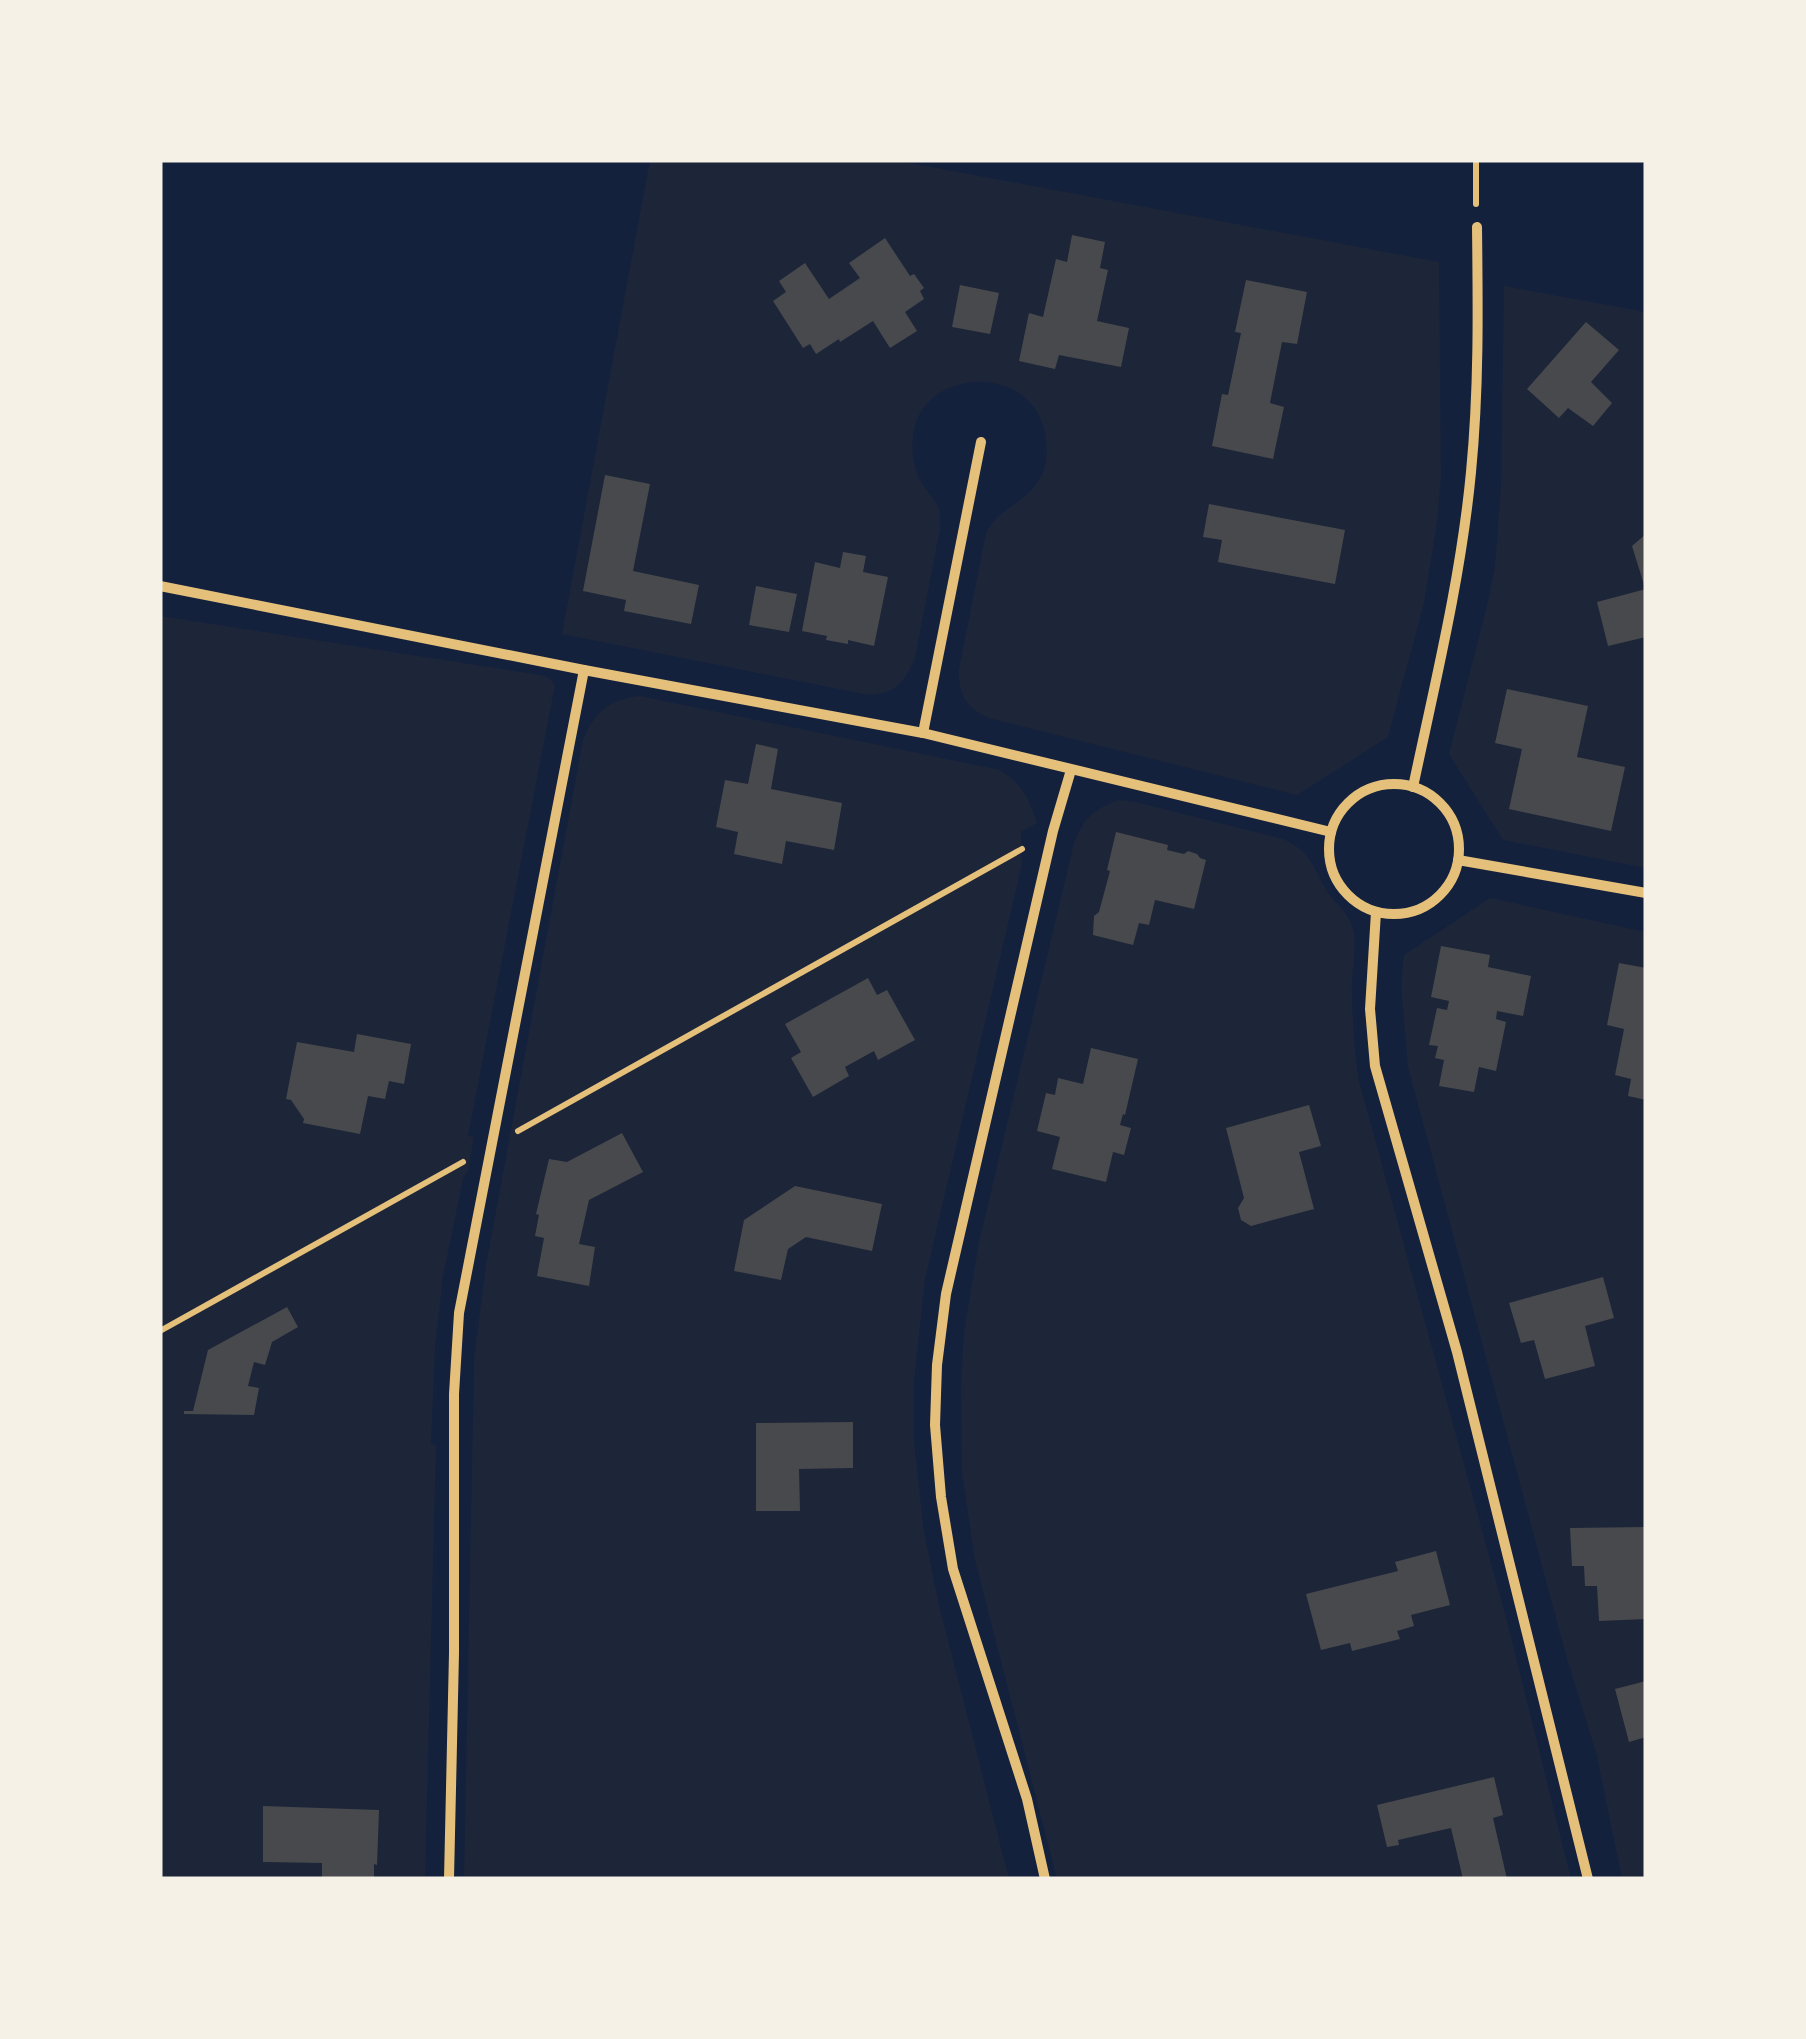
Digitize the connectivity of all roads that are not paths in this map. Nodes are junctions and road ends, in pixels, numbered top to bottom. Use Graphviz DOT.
graph roads {
  1 [pos="1477,227"];
  2 [pos="982,442"];
  3 [pos="160,586"];
  4 [pos="584,670"];
  5 [pos="922,733"];
  6 [pos="1070,770"];
  7 [pos="1413,787"];
  8 [pos="1331,832"];
  9 [pos="1458,860"];
  10 [pos="1646,893"];
  11 [pos="1376,912"];
  12 [pos="449,1879"];
  13 [pos="1045,1879"];
  14 [pos="1588,1879"];
  1 -- 7 [label="street"];
  2 -- 5 [label="street"];
  3 -- 4 [label="street"];
  4 -- 5 [label="street"];
  4 -- 12 [label="street"];
  5 -- 6 [label="street"];
  6 -- 8 [label="street"];
  6 -- 13 [label="street"];
  7 -- 8 [label="street"];
  7 -- 9 [label="street"];
  8 -- 11 [label="street"];
  9 -- 10 [label="street"];
  9 -- 11 [label="street"];
  11 -- 14 [label="street"];
}
